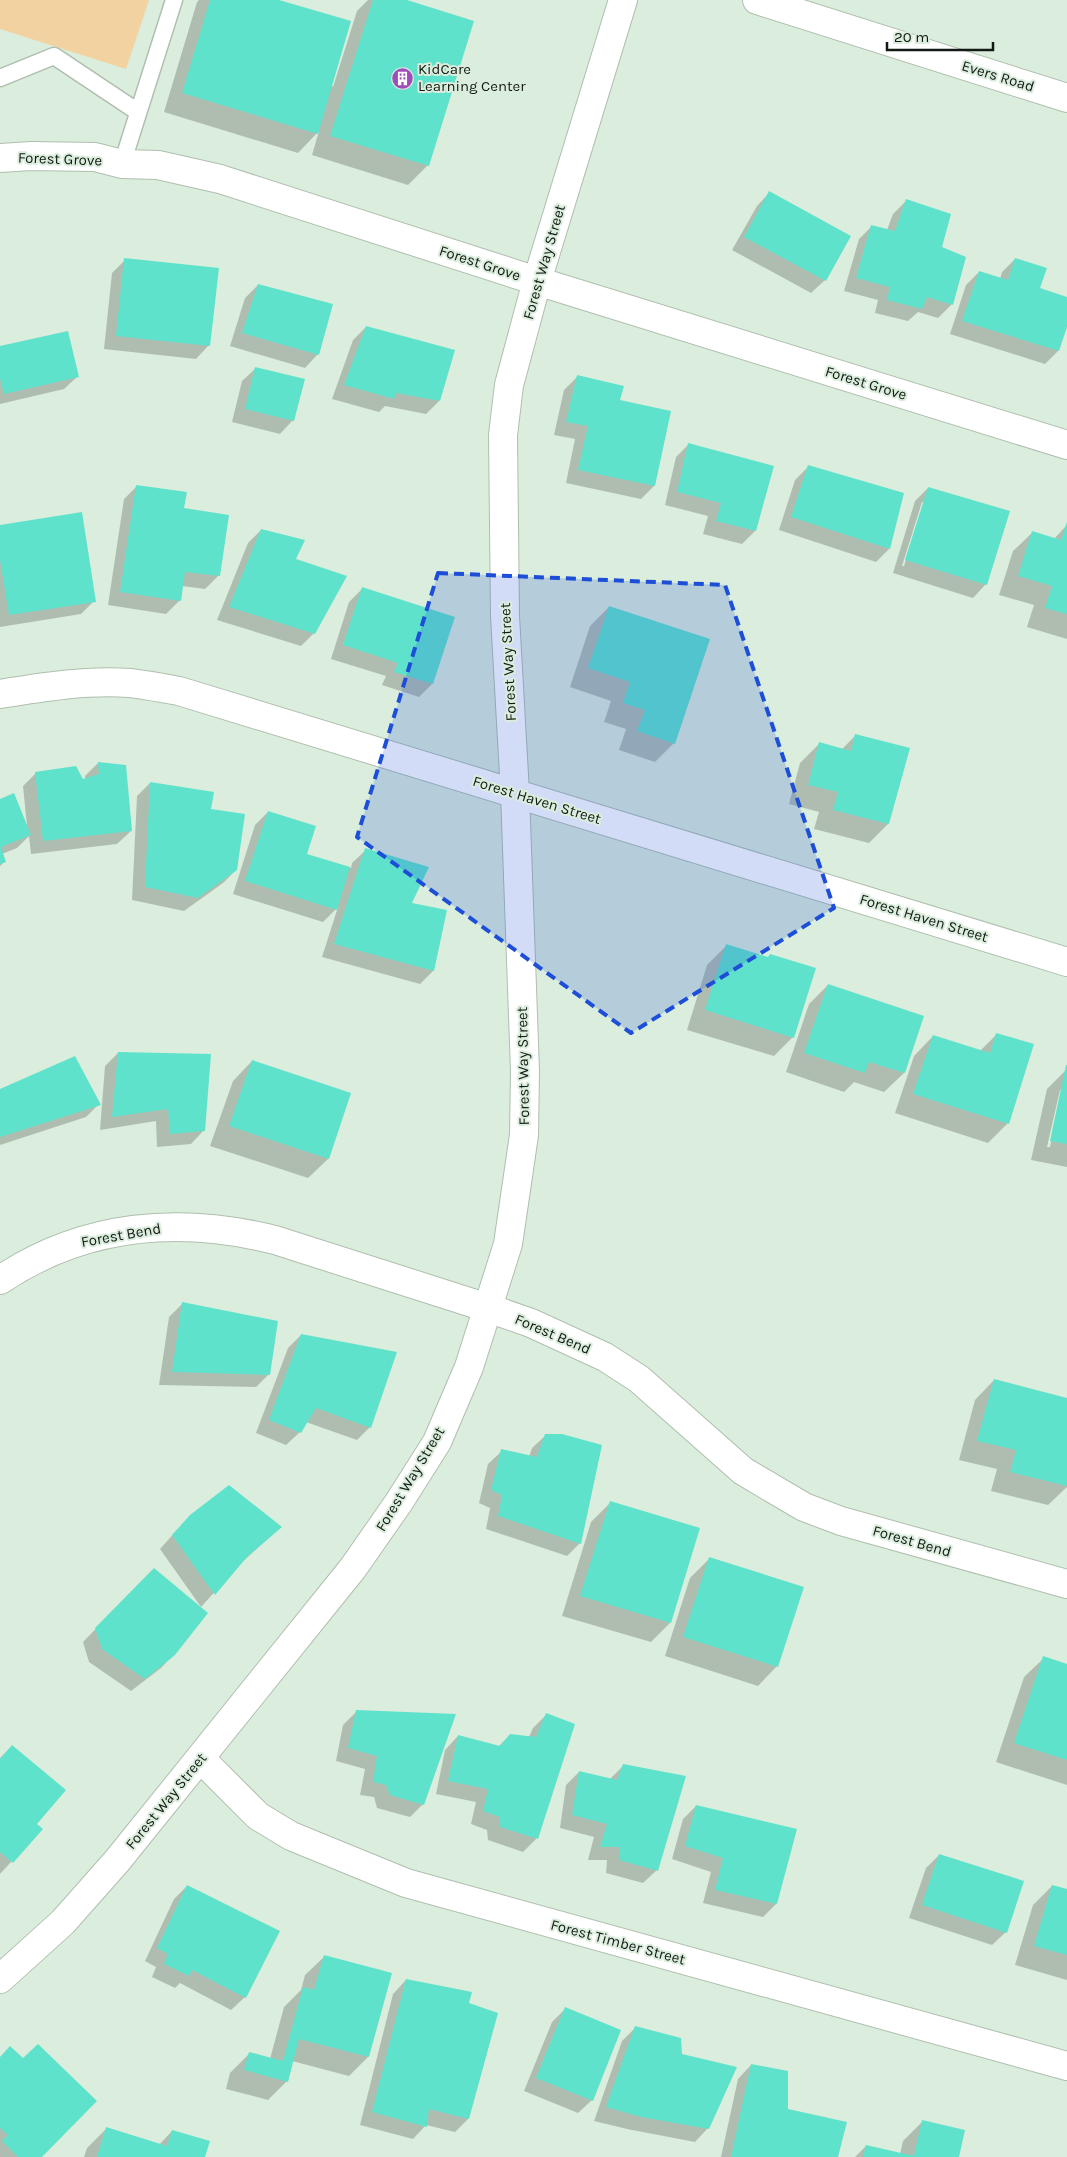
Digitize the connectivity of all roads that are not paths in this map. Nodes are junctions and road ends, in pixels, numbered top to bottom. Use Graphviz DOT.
graph roads {
  1 [pos="174,0"];
  2 [pos="623,0"];
  3 [pos="758,0"];
  4 [pos="0,78"];
  5 [pos="1067,98"];
  6 [pos="138,112"];
  7 [pos="0,158"];
  8 [pos="122,164"];
  9 [pos="537,281"];
  10 [pos="1067,446"];
  11 [pos="0,694"];
  12 [pos="514,793"];
  13 [pos="1067,962"];
  14 [pos="0,1280"];
  15 [pos="488,1308"];
  16 [pos="1067,1584"];
  17 [pos="200,1758"];
  18 [pos="0,1979"];
  19 [pos="1067,2066"];
  1 -- 6 [label="lane"];
  2 -- 9 [label="street, Forest Way Street"];
  3 -- 5 [label="street, Evers Road"];
  4 -- 6 [label="lane"];
  6 -- 8 [label="lane"];
  7 -- 8 [label="street, Forest Grove"];
  8 -- 9 [label="street, Forest Grove"];
  9 -- 10 [label="street, Forest Grove"];
  9 -- 12 [label="street, Forest Way Street"];
  11 -- 12 [label="street, Forest Haven Street"];
  12 -- 13 [label="street, Forest Haven Street"];
  12 -- 15 [label="street, Forest Way Street"];
  14 -- 15 [label="street, Forest Bend"];
  15 -- 16 [label="street, Forest Bend"];
  15 -- 17 [label="street, Forest Way Street"];
  17 -- 18 [label="street, Forest Way Street"];
  17 -- 19 [label="street, Forest Timber Street"];
}
